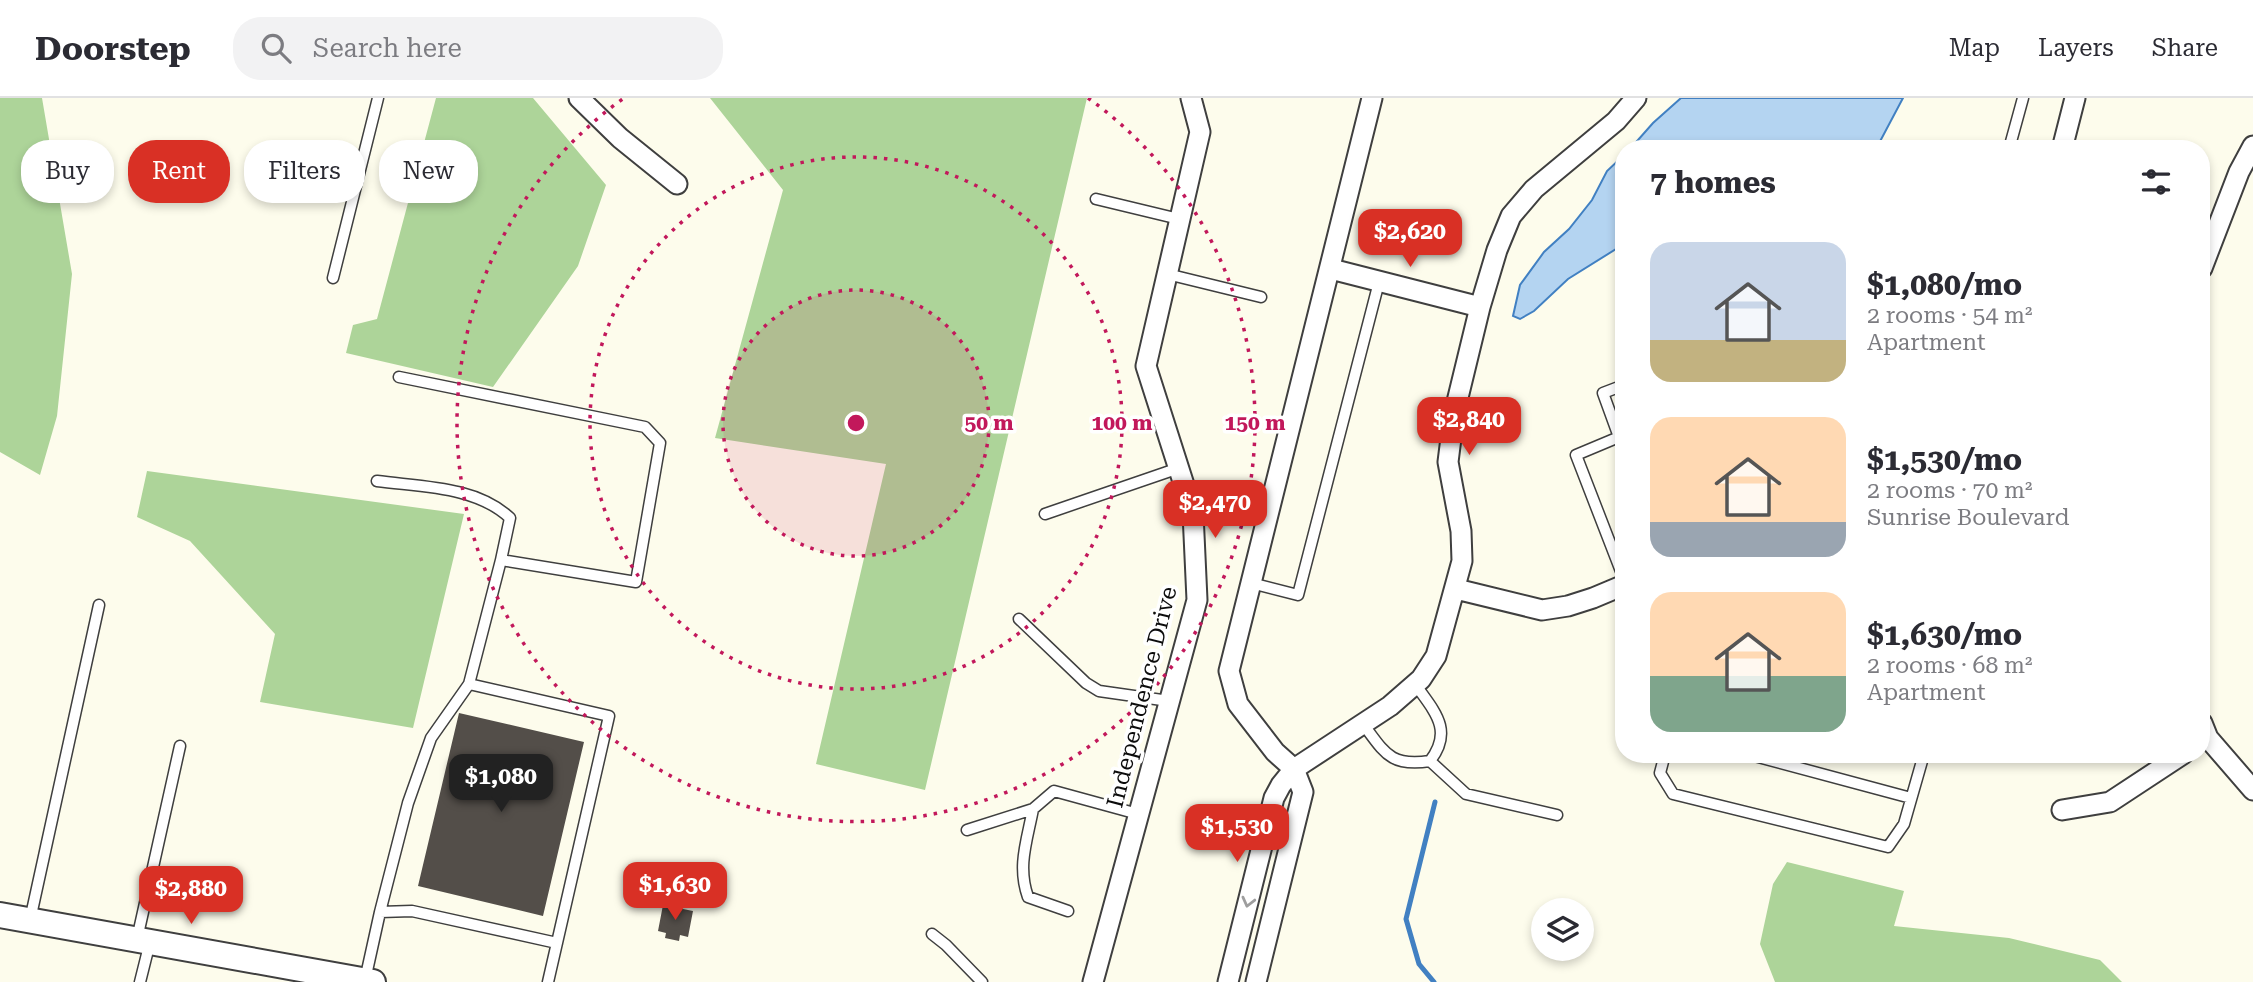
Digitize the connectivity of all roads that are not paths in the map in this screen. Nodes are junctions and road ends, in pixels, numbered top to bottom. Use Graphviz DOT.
graph roads {
  1 [pos="378,98"];
  2 [pos="579,98"];
  3 [pos="1191,98"];
  4 [pos="1372,98"];
  5 [pos="1636,98"];
  6 [pos="2023,98"];
  7 [pos="2075,98"];
  8 [pos="2012,140"];
  9 [pos="2064,140"];
  10 [pos="2253,146"];
  11 [pos="677,184"];
  12 [pos="1096,199"];
  13 [pos="1180,219"];
  14 [pos="2210,247"];
  15 [pos="1331,269"];
  16 [pos="1167,274"];
  17 [pos="332,278"];
  18 [pos="1379,282"];
  19 [pos="1261,297"];
  20 [pos="1480,307"];
  21 [pos="399,377"];
  22 [pos="1615,388"];
  23 [pos="1615,420"];
  24 [pos="1615,439"];
  25 [pos="1179,468"];
  26 [pos="377,481"];
  27 [pos="1045,514"];
  28 [pos="1615,556"];
  29 [pos="501,561"];
  30 [pos="1251,583"];
  31 [pos="1456,589"];
  32 [pos="1615,589"];
  33 [pos="99,605"];
  34 [pos="1019,619"];
  35 [pos="469,684"];
  36 [pos="1415,684"];
  37 [pos="1169,701"];
  38 [pos="1363,724"];
  39 [pos="2210,741"];
  40 [pos="180,746"];
  41 [pos="1430,761"];
  42 [pos="1663,763"];
  43 [pos="1781,763"];
  44 [pos="1921,763"];
  45 [pos="2169,763"];
  46 [pos="1294,769"];
  47 [pos="2253,790"];
  48 [pos="1911,798"];
  49 [pos="1033,809"];
  50 [pos="2062,810"];
  51 [pos="1139,814"];
  52 [pos="1557,815"];
  53 [pos="967,831"];
  54 [pos="1068,911"];
  55 [pos="380,912"];
  56 [pos="0,915"];
  57 [pos="30,920"];
  58 [pos="932,934"];
  59 [pos="143,941"];
  60 [pos="557,943"];
  61 [pos="335,979"];
  62 [pos="369,981"];
  63 [pos="140,982"];
  64 [pos="548,982"];
  65 [pos="982,982"];
  66 [pos="1093,982"];
  67 [pos="1228,982"];
  68 [pos="1256,982"];
  1 -- 17 [label="lane"];
  2 -- 11 [label="street"];
  3 -- 13 [label="street, Independence Drive"];
  4 -- 15 [label="street"];
  5 -- 20 [label="street"];
  6 -- 8 [label="lane"];
  7 -- 9 [label="street"];
  10 -- 14 [label="street"];
  12 -- 13 [label="lane"];
  13 -- 16 [label="street, Independence Drive"];
  15 -- 18 [label="street"];
  15 -- 30 [label="street"];
  16 -- 19 [label="lane"];
  16 -- 25 [label="street, Independence Drive"];
  18 -- 20 [label="street"];
  18 -- 30 [label="lane"];
  20 -- 31 [label="street"];
  21 -- 29 [label="lane"];
  22 -- 23 [label="lane"];
  24 -- 28 [label="lane"];
  25 -- 27 [label="lane"];
  25 -- 37 [label="street, Independence Drive"];
  26 -- 29 [label="lane"];
  29 -- 35 [label="lane"];
  30 -- 46 [label="street"];
  31 -- 32 [label="street"];
  31 -- 36 [label="street"];
  33 -- 57 [label="lane"];
  34 -- 37 [label="lane"];
  35 -- 55 [label="lane"];
  35 -- 60 [label="lane"];
  36 -- 38 [label="street"];
  36 -- 41 [label="lane"];
  37 -- 51 [label="street, Independence Drive"];
  38 -- 41 [label="lane"];
  38 -- 46 [label="street"];
  39 -- 47 [label="street"];
  40 -- 59 [label="lane"];
  41 -- 52 [label="lane"];
  42 -- 48 [label="lane"];
  43 -- 48 [label="lane"];
  44 -- 48 [label="lane"];
  45 -- 50 [label="street"];
  46 -- 67 [label="street, one-way"];
  46 -- 68 [label="street"];
  49 -- 51 [label="lane"];
  49 -- 53 [label="lane"];
  49 -- 54 [label="lane"];
  51 -- 66 [label="street, Independence Drive"];
  55 -- 60 [label="lane"];
  55 -- 62 [label="lane"];
  56 -- 57 [label="street"];
  57 -- 59 [label="street"];
  58 -- 65 [label="lane"];
  59 -- 61 [label="street"];
  59 -- 63 [label="lane"];
  60 -- 64 [label="lane"];
  61 -- 62 [label="street"];
}
